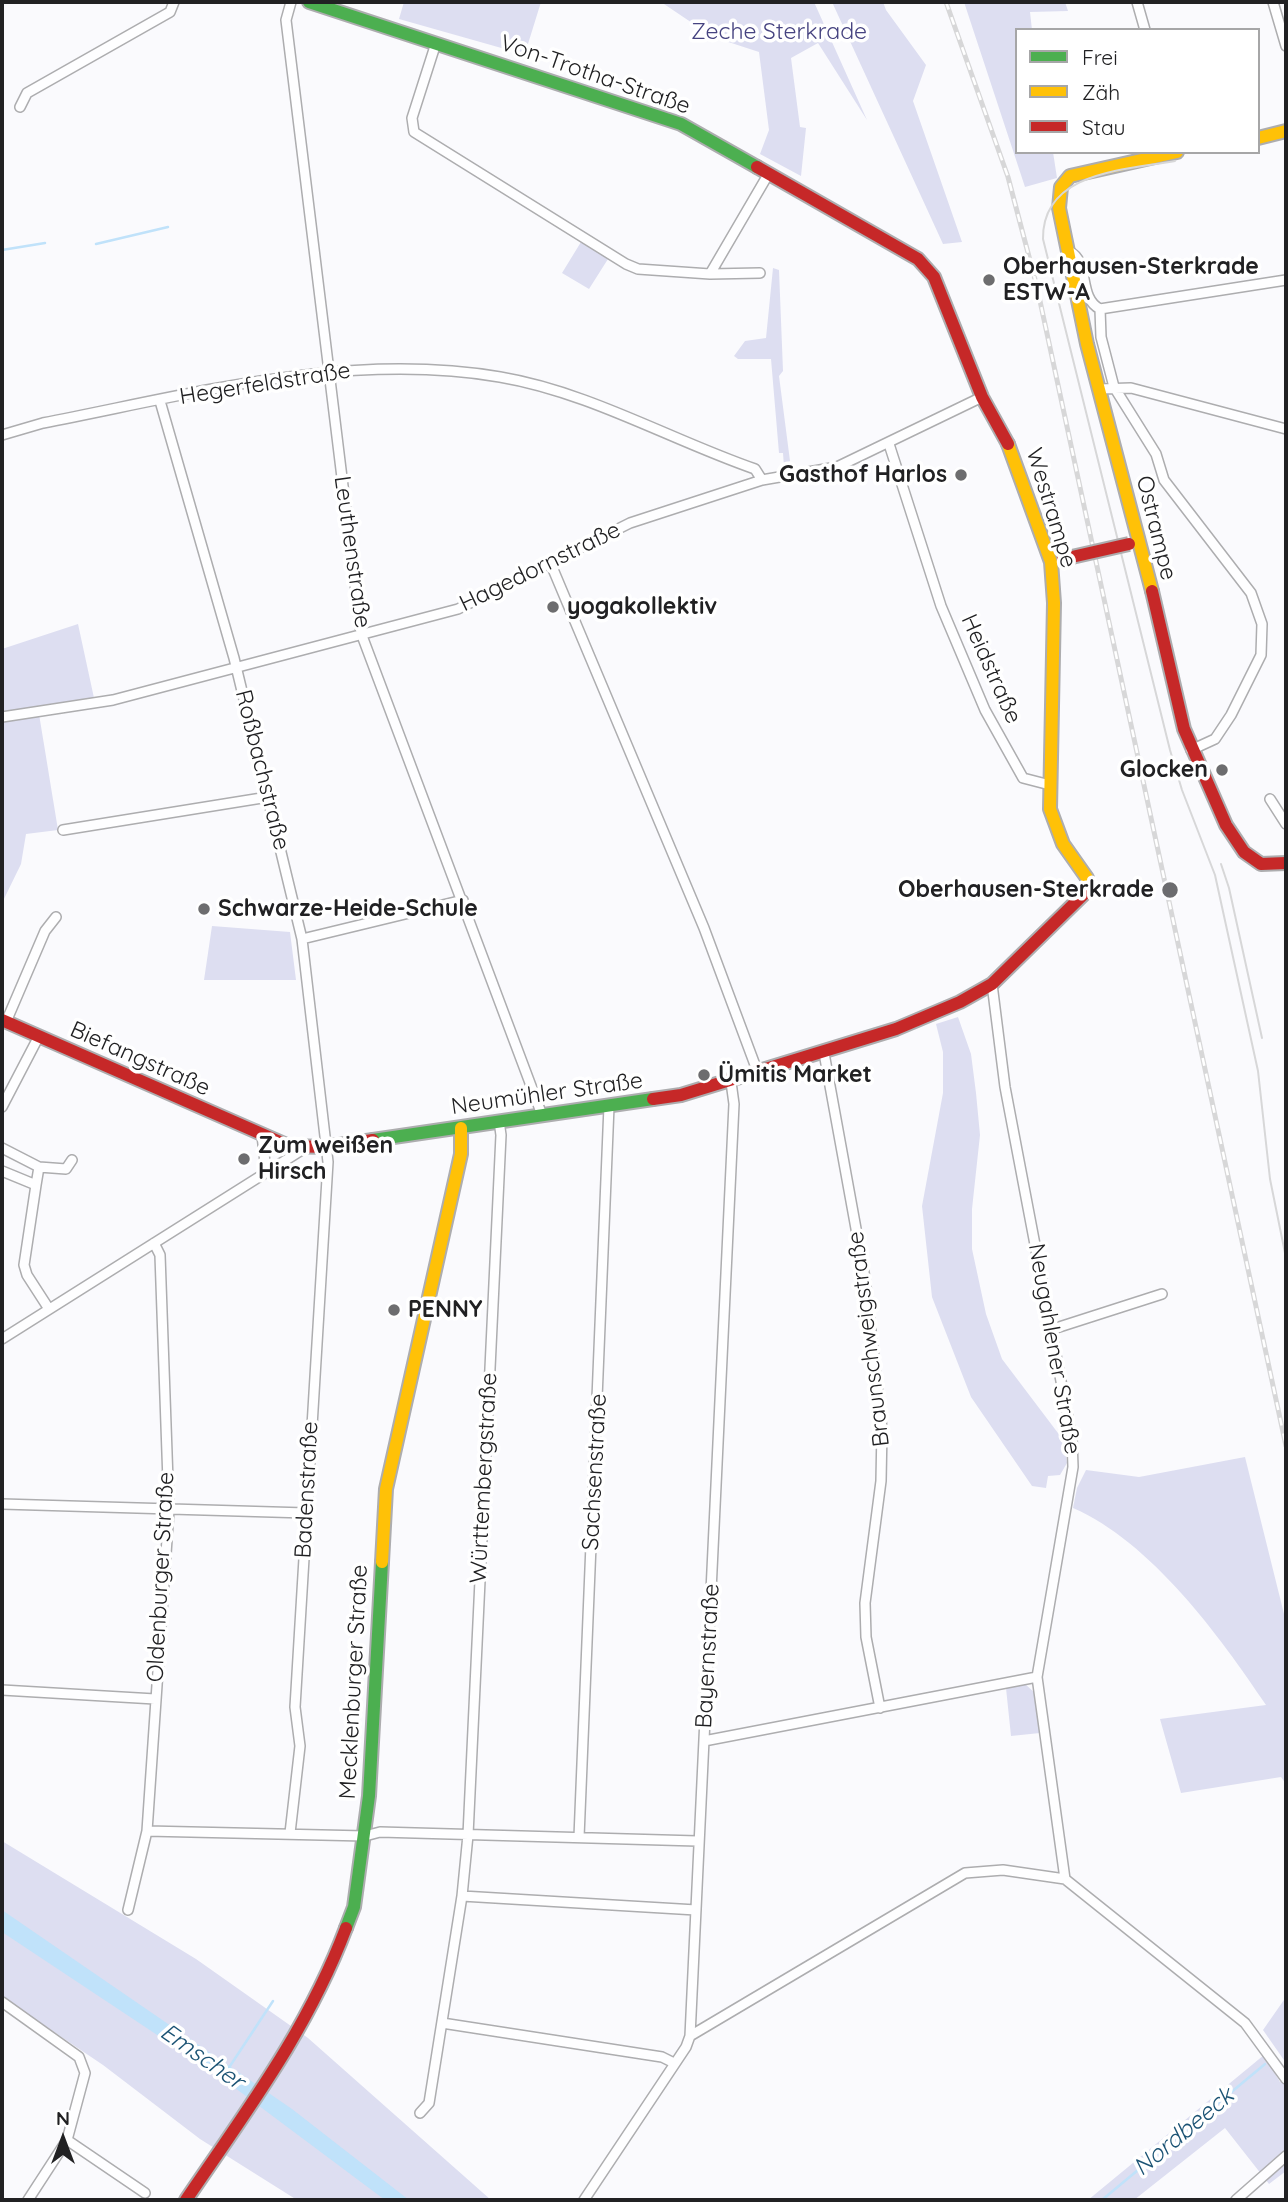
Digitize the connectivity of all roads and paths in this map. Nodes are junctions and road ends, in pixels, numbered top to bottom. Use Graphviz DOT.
graph roads {
  1 [pos="174,2"];
  2 [pos="291,2"];
  3 [pos="309,2"];
  4 [pos="1138,2"];
  5 [pos="1273,2"];
  6 [pos="1144,28"];
  7 [pos="436,44"];
  8 [pos="1286,46"];
  9 [pos="20,107"];
  10 [pos="1286,131"];
  11 [pos="1260,138"];
  12 [pos="1166,154"];
  13 [pos="769,173"];
  14 [pos="1069,251"];
  15 [pos="924,265"];
  16 [pos="760,273"];
  17 [pos="710,274"];
  18 [pos="1286,280"];
  19 [pos="1100,309"];
  20 [pos="329,370"];
  21 [pos="1114,387"];
  22 [pos="1099,390"];
  23 [pos="982,397"];
  24 [pos="160,401"];
  25 [pos="1286,429"];
  26 [pos="2,435"];
  27 [pos="888,444"];
  28 [pos="762,480"];
  29 [pos="1133,543"];
  30 [pos="1057,560"];
  31 [pos="550,562"];
  32 [pos="361,633"];
  33 [pos="237,669"];
  34 [pos="2,717"];
  35 [pos="1191,750"];
  36 [pos="1050,785"];
  37 [pos="268,797"];
  38 [pos="1270,799"];
  39 [pos="1286,824"];
  40 [pos="63,830"];
  41 [pos="1285,863"];
  42 [pos="463,900"];
  43 [pos="56,917"];
  44 [pos="302,939"];
  45 [pos="992,985"];
  46 [pos="4,1021"];
  47 [pos="39,1036"];
  48 [pos="824,1053"];
  49 [pos="758,1073"];
  50 [pos="731,1082"];
  51 [pos="609,1106"];
  52 [pos="2,1107"];
  53 [pos="542,1115"];
  54 [pos="499,1121"];
  55 [pos="461,1128"];
  56 [pos="262,1135"];
  57 [pos="325,1147"];
  58 [pos="2,1148"];
  59 [pos="305,1148"];
  60 [pos="72,1160"];
  61 [pos="38,1167"];
  62 [pos="2,1171"];
  63 [pos="266,1172"];
  64 [pos="36,1185"];
  65 [pos="154,1243"];
  66 [pos="1162,1294"];
  67 [pos="49,1309"];
  68 [pos="1053,1329"];
  69 [pos="2,1339"];
  70 [pos="2,1504"];
  71 [pos="169,1510"];
  72 [pos="306,1513"];
  73 [pos="1037,1677"];
  74 [pos="2,1690"];
  75 [pos="155,1699"];
  76 [pos="880,1708"];
  77 [pos="704,1741"];
  78 [pos="147,1831"];
  79 [pos="290,1833"];
  80 [pos="468,1835"];
  81 [pos="365,1836"];
  82 [pos="579,1837"];
  83 [pos="697,1841"];
  84 [pos="1065,1880"];
  85 [pos="462,1896"];
  86 [pos="128,1910"];
  87 [pos="696,1910"];
  88 [pos="2,2002"];
  89 [pos="442,2023"];
  90 [pos="690,2036"];
  91 [pos="674,2063"];
  92 [pos="1286,2079"];
  93 [pos="420,2113"];
  94 [pos="67,2140"];
  95 [pos="1286,2156"];
  96 [pos="145,2193"];
  97 [pos="28,2200"];
  98 [pos="186,2200"];
  99 [pos="584,2200"];
  100 [pos="1236,2200"];
  1 -- 9 [label="street"];
  2 -- 20 [label="street, Leuthenstraße"];
  3 -- 7 [label="main road, Von-Trotha-Straße"];
  4 -- 6 [label="street"];
  5 -- 8 [label="street"];
  7 -- 13 [label="main road, Von-Trotha-Straße"];
  7 -- 17 [label="street"];
  10 -- 11 [label="main road"];
  12 -- 14 [label="main road, Ostrampe"];
  13 -- 15 [label="main road, Von-Trotha-Straße"];
  13 -- 17 [label="street"];
  14 -- 19 [label="street"];
  14 -- 22 [label="main road, Ostrampe"];
  15 -- 23 [label="main road, Westrampe"];
  16 -- 17 [label="street"];
  18 -- 19 [label="street"];
  19 -- 21 [label="street"];
  20 -- 24 [label="street, Hegerfeldstraße"];
  20 -- 28 [label="street, Hegerfeldstraße"];
  20 -- 32 [label="street, Leuthenstraße"];
  21 -- 22 [label="street"];
  21 -- 25 [label="street"];
  21 -- 35 [label="street"];
  22 -- 29 [label="main road, Ostrampe"];
  23 -- 27 [label="street, Hagedornstraße"];
  23 -- 30 [label="main road, Westrampe"];
  24 -- 26 [label="street, Hegerfeldstraße"];
  24 -- 33 [label="street, Roßbachstraße"];
  27 -- 28 [label="street, Hagedornstraße"];
  27 -- 36 [label="street, Heidstraße"];
  28 -- 31 [label="street, Hagedornstraße"];
  29 -- 30 [label="main road, bridge"];
  29 -- 35 [label="main road, Ostrampe"];
  30 -- 36 [label="main road, Westrampe"];
  31 -- 32 [label="street, Hagedornstraße"];
  31 -- 49 [label="street"];
  32 -- 33 [label="street, Hagedornstraße"];
  32 -- 42 [label="street, Leuthenstraße"];
  33 -- 34 [label="street, Hagedornstraße"];
  33 -- 37 [label="street, Roßbachstraße"];
  35 -- 41 [label="main road, Ostrampe"];
  36 -- 45 [label="main road, Neumühler Straße"];
  37 -- 40 [label="street"];
  37 -- 44 [label="street, Roßbachstraße"];
  38 -- 39 [label="street"];
  42 -- 44 [label="street"];
  42 -- 53 [label="street, Leuthenstraße"];
  43 -- 46 [label="street"];
  44 -- 57 [label="street, Roßbachstraße"];
  45 -- 48 [label="main road, Neumühler Straße"];
  45 -- 68 [label="street, Neugahlener Straße"];
  46 -- 47 [label="main road, Biefangstraße"];
  47 -- 52 [label="street"];
  47 -- 56 [label="main road, Biefangstraße"];
  48 -- 49 [label="main road, Neumühler Straße"];
  48 -- 76 [label="street, Braunschweigstraße"];
  49 -- 50 [label="main road, Neumühler Straße"];
  50 -- 51 [label="main road, Neumühler Straße"];
  50 -- 77 [label="street, Bayernstraße"];
  51 -- 53 [label="main road, Neumühler Straße"];
  51 -- 82 [label="street, Sachsenstraße"];
  53 -- 54 [label="main road, Neumühler Straße"];
  54 -- 55 [label="main road, Neumühler Straße"];
  54 -- 80 [label="street, Württembergstraße"];
  55 -- 57 [label="main road, Neumühler Straße"];
  55 -- 81 [label="main road, Mecklenburger Straße"];
  56 -- 59 [label="main road, Biefangstraße"];
  56 -- 63 [label="street"];
  57 -- 59 [label="main road, Neumühler Straße"];
  57 -- 72 [label="street, Badenstraße"];
  58 -- 61 [label="street"];
  59 -- 63 [label="street, Neumühler Straße"];
  60 -- 61 [label="street"];
  61 -- 64 [label="street"];
  62 -- 64 [label="street"];
  63 -- 65 [label="street, Neumühler Straße"];
  64 -- 67 [label="street"];
  65 -- 67 [label="street, Neumühler Straße"];
  65 -- 71 [label="street, Oldenburger Straße"];
  66 -- 68 [label="street"];
  67 -- 69 [label="street, Neumühler Straße"];
  68 -- 73 [label="street, Neugahlener Straße"];
  70 -- 71 [label="street"];
  71 -- 72 [label="street"];
  71 -- 75 [label="street, Oldenburger Straße"];
  72 -- 79 [label="street, Badenstraße"];
  73 -- 76 [label="street"];
  73 -- 84 [label="street, Neugahlener Straße"];
  74 -- 75 [label="street"];
  75 -- 78 [label="street, Oldenburger Straße"];
  76 -- 77 [label="street"];
  77 -- 83 [label="street, Bayernstraße"];
  78 -- 79 [label="street"];
  78 -- 86 [label="street, Oldenburger Straße"];
  79 -- 81 [label="street"];
  80 -- 81 [label="street"];
  80 -- 82 [label="street"];
  80 -- 85 [label="street, Württembergstraße"];
  81 -- 98 [label="main road, Mecklenburger Straße"];
  82 -- 83 [label="street"];
  83 -- 87 [label="street, Bayernstraße"];
  84 -- 90 [label="street"];
  84 -- 92 [label="street"];
  85 -- 87 [label="street"];
  85 -- 89 [label="street, Württembergstraße"];
  87 -- 90 [label="street, Bayernstraße"];
  88 -- 94 [label="street"];
  89 -- 91 [label="street"];
  89 -- 93 [label="street, Württembergstraße"];
  90 -- 91 [label="street, Bayernstraße"];
  91 -- 99 [label="street, Bayernstraße"];
  94 -- 96 [label="street"];
  94 -- 97 [label="street"];
  95 -- 100 [label="street"];
}
